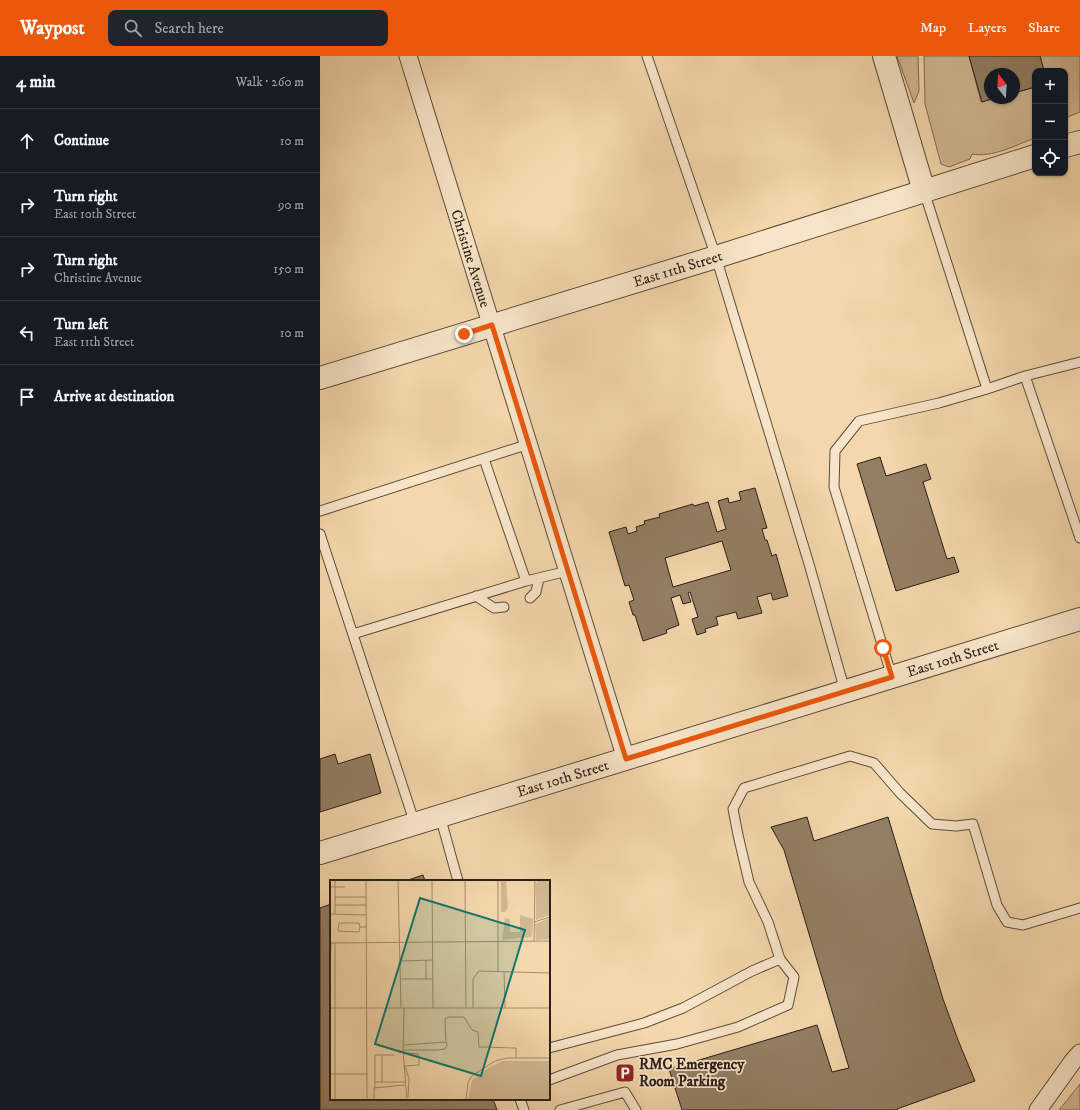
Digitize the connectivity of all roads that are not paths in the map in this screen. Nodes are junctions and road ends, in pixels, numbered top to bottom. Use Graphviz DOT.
graph roads {
  1 [pos="408,56"];
  2 [pos="647,56"];
  3 [pos="884,56"];
  4 [pos="1080,142"];
  5 [pos="1068,145"];
  6 [pos="1032,157"];
  7 [pos="924,191"];
  8 [pos="716,257"];
  9 [pos="492,325"];
  10 [pos="1080,362"];
  11 [pos="1026,376"];
  12 [pos="320,378"];
  13 [pos="987,389"];
  14 [pos="529,444"];
  15 [pos="484,459"];
  16 [pos="320,511"];
  17 [pos="320,534"];
  18 [pos="1080,538"];
  19 [pos="568,571"];
  20 [pos="539,578"];
  21 [pos="526,581"];
  22 [pos="476,596"];
  23 [pos="530,598"];
  24 [pos="504,607"];
  25 [pos="1080,619"];
  26 [pos="353,634"];
  27 [pos="892,677"];
  28 [pos="845,692"];
  29 [pos="626,759"];
  30 [pos="440,816"];
  31 [pos="415,824"];
  32 [pos="320,853"];
  33 [pos="458,880"];
  34 [pos="1080,908"];
  35 [pos="780,959"];
  36 [pos="550,1048"];
  37 [pos="1080,1054"];
  38 [pos="550,1080"];
  39 [pos="520,1100"];
  40 [pos="574,1109"];
  41 [pos="524,1110"];
  42 [pos="560,1110"];
  43 [pos="636,1110"];
  44 [pos="1038,1110"];
  1 -- 9 [label="street, Christine Avenue"];
  2 -- 8 [label="lane"];
  3 -- 7 [label="street"];
  4 -- 5 [label="street"];
  6 -- 7 [label="street, East 11th Street"];
  7 -- 8 [label="street, East 11th Street"];
  7 -- 13 [label="lane"];
  8 -- 9 [label="street, East 11th Street"];
  8 -- 28 [label="lane"];
  9 -- 12 [label="street, East 11th Street"];
  9 -- 14 [label="street, Christine Avenue"];
  10 -- 11 [label="lane"];
  11 -- 13 [label="lane"];
  11 -- 18 [label="lane"];
  13 -- 27 [label="lane"];
  14 -- 15 [label="lane"];
  14 -- 19 [label="street, Christine Avenue"];
  15 -- 16 [label="lane"];
  15 -- 21 [label="lane"];
  17 -- 26 [label="lane"];
  19 -- 20 [label="lane"];
  19 -- 29 [label="street, Christine Avenue"];
  20 -- 21 [label="lane"];
  20 -- 23 [label="lane"];
  21 -- 22 [label="lane"];
  22 -- 24 [label="lane"];
  22 -- 26 [label="lane"];
  25 -- 27 [label="street, East 10th Street"];
  26 -- 31 [label="lane"];
  27 -- 28 [label="street, East 10th Street"];
  28 -- 29 [label="street, East 10th Street"];
  29 -- 30 [label="street, East 10th Street"];
  30 -- 31 [label="street, East 10th Street"];
  30 -- 33 [label="lane"];
  31 -- 32 [label="street, East 10th Street"];
  34 -- 35 [label="lane"];
  35 -- 36 [label="lane"];
  35 -- 38 [label="lane"];
  37 -- 44 [label="street"];
  39 -- 41 [label="lane"];
  40 -- 42 [label="lane"];
  40 -- 43 [label="lane"];
}
